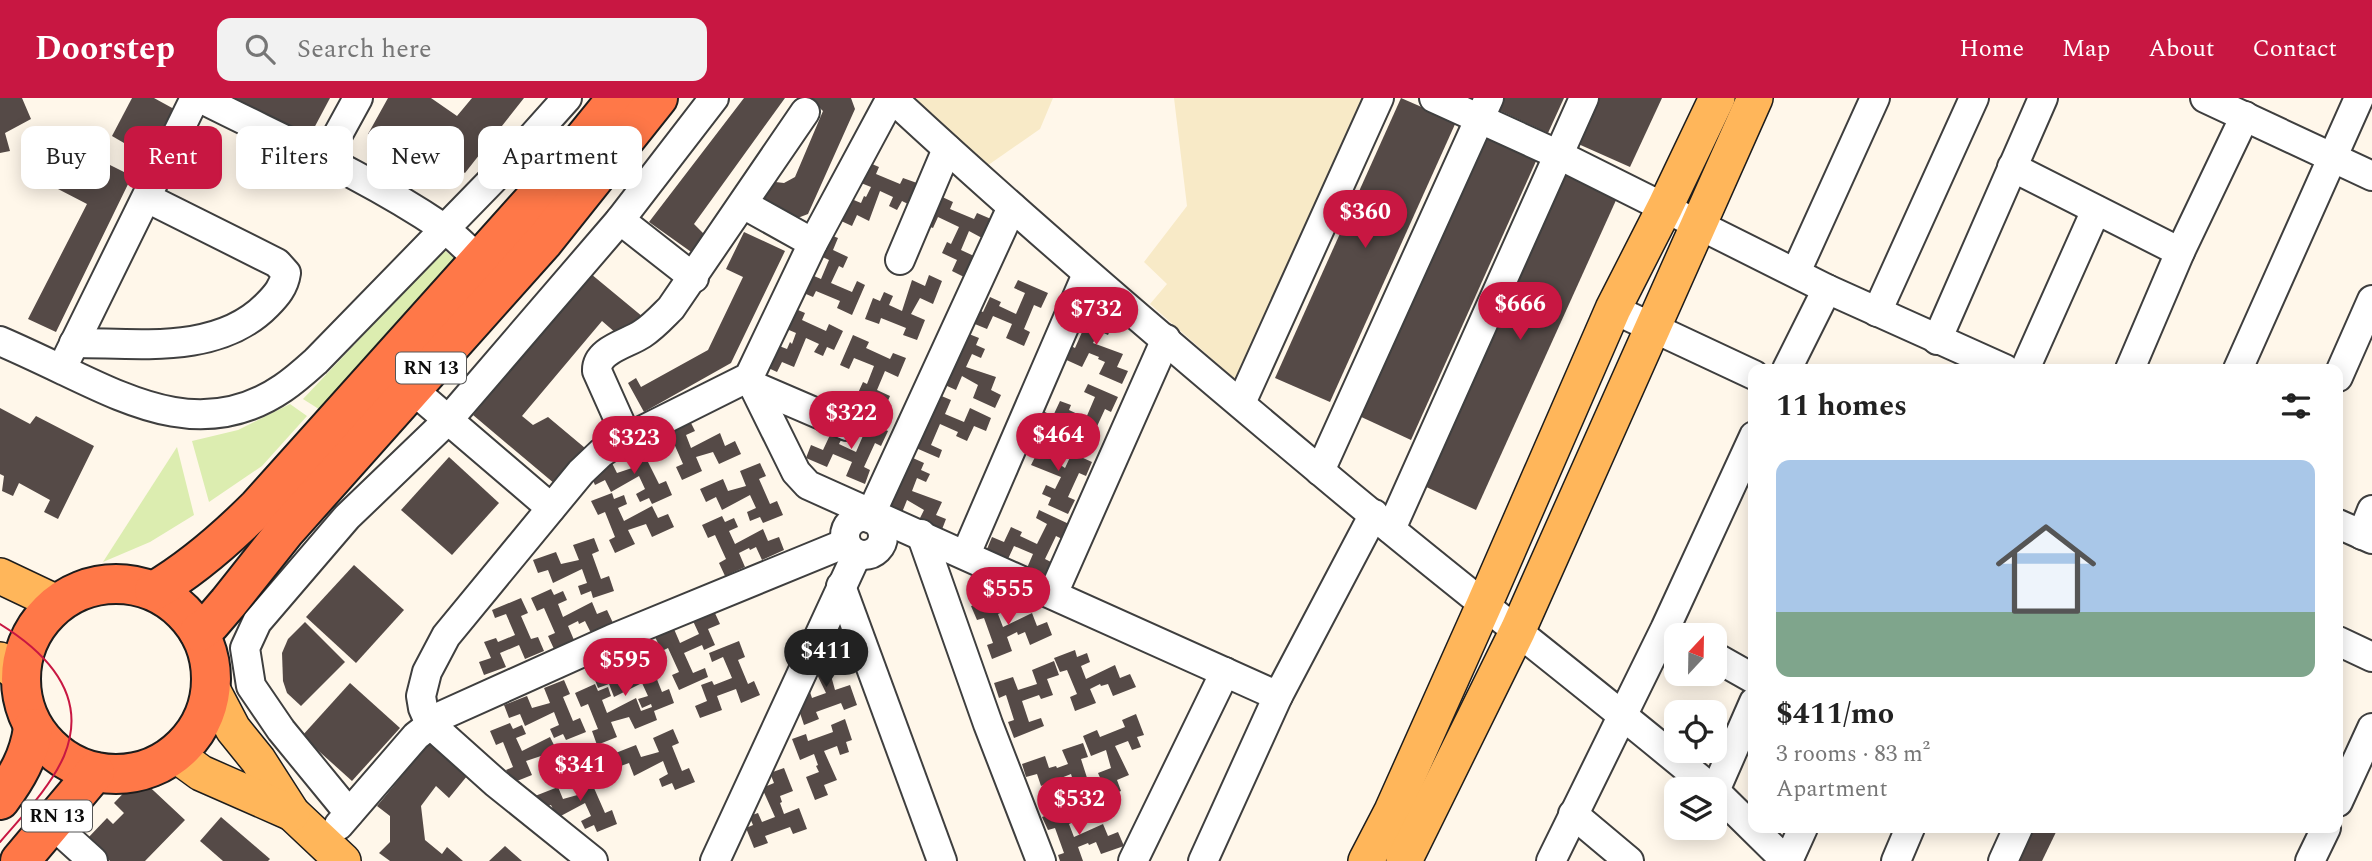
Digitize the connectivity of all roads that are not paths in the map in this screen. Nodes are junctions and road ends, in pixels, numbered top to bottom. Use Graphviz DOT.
graph roads {
  1 [pos="197,98"];
  2 [pos="358,98"];
  3 [pos="567,98"];
  4 [pos="617,98"];
  5 [pos="658,98"];
  6 [pos="714,98"];
  7 [pos="891,98"];
  8 [pos="1379,98"];
  9 [pos="1434,98"];
  10 [pos="1584,98"];
  11 [pos="1717,98"];
  12 [pos="1755,98"];
  13 [pos="1875,98"];
  14 [pos="1974,98"];
  15 [pos="2043,98"];
  16 [pos="2206,98"];
  17 [pos="2359,98"];
  18 [pos="1484,108"];
  19 [pos="805,112"];
  20 [pos="2245,117"];
  21 [pos="254,126"];
  22 [pos="343,126"];
  23 [pos="947,149"];
  24 [pos="1559,155"];
  25 [pos="2332,157"];
  26 [pos="2012,167"];
  27 [pos="353,176"];
  28 [pos="2372,176"];
  29 [pos="148,198"];
  30 [pos="743,204"];
  31 [pos="1012,206"];
  32 [pos="1665,207"];
  33 [pos="2096,210"];
  34 [pos="620,220"];
  35 [pos="1697,226"];
  36 [pos="445,228"];
  37 [pos="813,243"];
  38 [pos="2180,252"];
  39 [pos="478,259"];
  40 [pos="900,260"];
  41 [pos="1796,272"];
  42 [pos="1087,274"];
  43 [pos="694,278"];
  44 [pos="1827,289"];
  45 [pos="2372,300"];
  46 [pos="1613,309"];
  47 [pos="1877,312"];
  48 [pos="1652,328"];
  49 [pos="1166,340"];
  50 [pos="1937,340"];
  51 [pos="0,341"];
  52 [pos="74,344"];
  53 [pos="1790,364"];
  54 [pos="1992,364"];
  55 [pos="2027,364"];
  56 [pos="2132,364"];
  57 [pos="2240,364"];
  58 [pos="2343,366"];
  59 [pos="61,369"];
  60 [pos="1748,372"];
  61 [pos="752,382"];
  62 [pos="412,389"];
  63 [pos="1241,403"];
  64 [pos="449,419"];
  65 [pos="847,426"];
  66 [pos="627,438"];
  67 [pos="1320,471"];
  68 [pos="1745,472"];
  69 [pos="551,508"];
  70 [pos="870,515"];
  71 [pos="1382,521"];
  72 [pos="921,534"];
  73 [pos="851,548"];
  74 [pos="966,554"];
  75 [pos="0,576"];
  76 [pos="841,586"];
  77 [pos="154,591"];
  78 [pos="1053,594"];
  79 [pos="57,603"];
  80 [pos="1484,605"];
  81 [pos="1675,623"];
  82 [pos="1518,630"];
  83 [pos="199,632"];
  84 [pos="2343,643"];
  85 [pos="1664,644"];
  86 [pos="2372,657"];
  87 [pos="1727,664"];
  88 [pos="10,668"];
  89 [pos="1224,672"];
  90 [pos="1748,676"];
  91 [pos="211,687"];
  92 [pos="1278,696"];
  93 [pos="1624,715"];
  94 [pos="1748,715"];
  95 [pos="430,724"];
  96 [pos="2372,728"];
  97 [pos="33,729"];
  98 [pos="2348,753"];
  99 [pos="175,754"];
  100 [pos="95,772"];
  101 [pos="1697,777"];
  102 [pos="1720,777"];
  103 [pos="2343,778"];
  104 [pos="0,800"];
  105 [pos="1727,803"];
  106 [pos="292,813"];
  107 [pos="349,813"];
  108 [pos="1573,814"];
  109 [pos="51,823"];
  110 [pos="1748,824"];
  111 [pos="730,831"];
  112 [pos="1758,833"];
  113 [pos="1801,833"];
  114 [pos="1908,833"];
  115 [pos="2016,833"];
  116 [pos="2324,833"];
  117 [pos="337,856"];
  118 [pos="81,857"];
  119 [pos="20,861"];
  120 [pos="593,861"];
  121 [pos="715,861"];
  122 [pos="741,861"];
  123 [pos="942,861"];
  124 [pos="1041,861"];
  125 [pos="1133,861"];
  126 [pos="1203,861"];
  127 [pos="1366,861"];
  128 [pos="1404,861"];
  129 [pos="1551,861"];
  130 [pos="1629,861"];
  131 [pos="1787,861"];
  132 [pos="1896,861"];
  133 [pos="2003,861"];
  134 [pos="2310,861"];
  1 -- 21 [label="street"];
  1 -- 29 [label="street"];
  2 -- 22 [label="street"];
  3 -- 36 [label="street"];
  4 -- 39 [label="highway, RN 13"];
  5 -- 62 [label="highway, RN 13"];
  6 -- 34 [label="street"];
  7 -- 23 [label="street"];
  7 -- 37 [label="street"];
  8 -- 63 [label="street"];
  9 -- 18 [label="street"];
  10 -- 24 [label="street"];
  11 -- 32 [label="main road"];
  12 -- 35 [label="main road"];
  13 -- 41 [label="street"];
  14 -- 47 [label="street"];
  15 -- 26 [label="street"];
  16 -- 20 [label="street"];
  17 -- 25 [label="street"];
  18 -- 24 [label="street"];
  18 -- 67 [label="street"];
  19 -- 30 [label="street"];
  20 -- 25 [label="street"];
  20 -- 38 [label="street"];
  23 -- 31 [label="street"];
  23 -- 40 [label="street"];
  24 -- 32 [label="street"];
  24 -- 71 [label="street"];
  25 -- 28 [label="street"];
  25 -- 57 [label="street"];
  26 -- 33 [label="street"];
  26 -- 50 [label="street"];
  27 -- 36 [label="street"];
  29 -- 52 [label="street"];
  29 -- 52 [label="street"];
  30 -- 37 [label="street"];
  30 -- 43 [label="street"];
  31 -- 42 [label="street"];
  31 -- 70 [label="street"];
  32 -- 35 [label="street"];
  32 -- 46 [label="main road"];
  33 -- 38 [label="street"];
  33 -- 55 [label="street"];
  34 -- 43 [label="street"];
  34 -- 64 [label="street"];
  35 -- 41 [label="street"];
  35 -- 48 [label="main road"];
  36 -- 39 [label="street"];
  36 -- 59 [label="street"];
  37 -- 61 [label="street"];
  38 -- 56 [label="street"];
  39 -- 77 [label="highway, RN 13"];
  41 -- 44 [label="street"];
  42 -- 49 [label="street"];
  42 -- 74 [label="street"];
  43 -- 66 [label="street"];
  44 -- 47 [label="street"];
  44 -- 53 [label="street"];
  45 -- 58 [label="street"];
  46 -- 48 [label="street"];
  46 -- 80 [label="main road"];
  47 -- 50 [label="street"];
  48 -- 60 [label="street"];
  48 -- 82 [label="main road"];
  49 -- 63 [label="street"];
  49 -- 78 [label="street"];
  50 -- 54 [label="street"];
  51 -- 59 [label="street"];
  52 -- 59 [label="street"];
  61 -- 65 [label="street"];
  61 -- 66 [label="street"];
  61 -- 70 [label="street"];
  62 -- 64 [label="street"];
  62 -- 83 [label="highway, RN 13"];
  63 -- 67 [label="street"];
  64 -- 69 [label="street"];
  64 -- 107 [label="street"];
  66 -- 69 [label="street"];
  67 -- 71 [label="street"];
  68 -- 81 [label="street"];
  69 -- 95 [label="street"];
  70 -- 72 [label="street"];
  70 -- 73 [label="street"];
  71 -- 80 [label="street"];
  71 -- 92 [label="street"];
  72 -- 74 [label="street"];
  72 -- 124 [label="street"];
  73 -- 76 [label="street"];
  73 -- 95 [label="street"];
  74 -- 78 [label="street"];
  75 -- 79 [label="main road"];
  76 -- 111 [label="street"];
  76 -- 123 [label="street"];
  77 -- 79 [label="highway"];
  77 -- 83 [label="highway"];
  78 -- 89 [label="street"];
  79 -- 88 [label="highway"];
  80 -- 82 [label="street"];
  80 -- 127 [label="main road"];
  82 -- 93 [label="street"];
  82 -- 128 [label="main road"];
  83 -- 91 [label="highway"];
  84 -- 86 [label="street"];
  85 -- 93 [label="street"];
  87 -- 90 [label="street"];
  88 -- 97 [label="highway"];
  89 -- 92 [label="street"];
  89 -- 125 [label="street"];
  91 -- 99 [label="highway"];
  91 -- 106 [label="main road"];
  92 -- 126 [label="street"];
  93 -- 101 [label="street"];
  93 -- 108 [label="street"];
  94 -- 102 [label="street"];
  95 -- 107 [label="street"];
  95 -- 120 [label="street"];
  96 -- 98 [label="street"];
  97 -- 100 [label="highway"];
  97 -- 104 [label="highway, RN 13"];
  98 -- 103 [label="street"];
  99 -- 100 [label="highway"];
  99 -- 106 [label="main road"];
  100 -- 109 [label="highway, RN 13"];
  105 -- 110 [label="street"];
  106 -- 117 [label="main road"];
  107 -- 117 [label="street"];
  108 -- 129 [label="street"];
  108 -- 130 [label="street"];
  109 -- 118 [label="street"];
  109 -- 119 [label="highway, RN 13"];
  111 -- 121 [label="street"];
  111 -- 122 [label="street"];
  112 -- 131 [label="street"];
  113 -- 131 [label="street"];
  114 -- 132 [label="street"];
  115 -- 133 [label="street"];
  116 -- 134 [label="street"];
}
